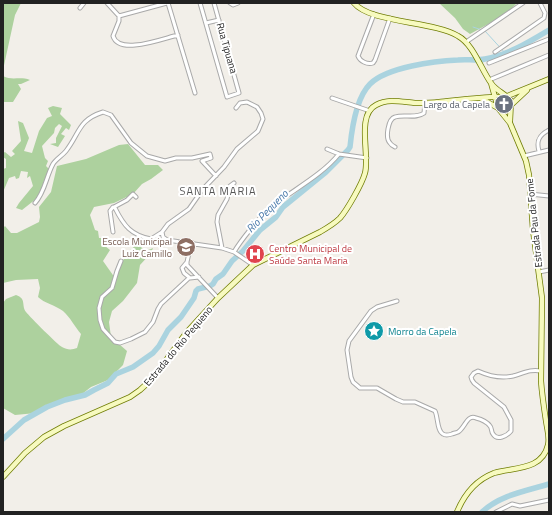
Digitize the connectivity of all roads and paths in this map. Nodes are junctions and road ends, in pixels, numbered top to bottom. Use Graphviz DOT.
graph roads {
  1 [pos="84,3"];
  2 [pos="106,3"];
  3 [pos="168,3"];
  4 [pos="200,3"];
  5 [pos="214,3"];
  6 [pos="230,3"];
  7 [pos="238,3"];
  8 [pos="354,3"];
  9 [pos="523,3"];
  10 [pos="540,3"];
  11 [pos="80,8"];
  12 [pos="374,14"];
  13 [pos="119,16"];
  14 [pos="390,18"];
  15 [pos="219,20"];
  16 [pos="206,23"];
  17 [pos="178,35"];
  18 [pos="549,39"];
  19 [pos="466,42"];
  20 [pos="495,52"];
  21 [pos="549,55"];
  22 [pos="489,63"];
  23 [pos="549,79"];
  24 [pos="490,82"];
  25 [pos="529,87"];
  26 [pos="494,90"];
  27 [pos="195,93"];
  28 [pos="506,96"];
  29 [pos="496,97"];
  30 [pos="332,98"];
  31 [pos="481,98"];
  32 [pos="487,98"];
  33 [pos="425,103"];
  34 [pos="511,106"];
  35 [pos="498,107"];
  36 [pos="236,108"];
  37 [pos="370,111"];
  38 [pos="510,123"];
  39 [pos="549,130"];
  40 [pos="395,147"];
  41 [pos="327,149"];
  42 [pos="549,150"];
  43 [pos="539,151"];
  44 [pos="340,154"];
  45 [pos="524,156"];
  46 [pos="367,158"];
  47 [pos="216,176"];
  48 [pos="234,183"];
  49 [pos="530,194"];
  50 [pos="549,196"];
  51 [pos="136,197"];
  52 [pos="36,203"];
  53 [pos="114,207"];
  54 [pos="113,232"];
  55 [pos="162,232"];
  56 [pos="192,244"];
  57 [pos="222,248"];
  58 [pos="235,252"];
  59 [pos="121,261"];
  60 [pos="187,262"];
  61 [pos="253,265"];
  62 [pos="549,270"];
  63 [pos="539,272"];
  64 [pos="199,277"];
  65 [pos="189,278"];
  66 [pos="218,298"];
  67 [pos="397,301"];
  68 [pos="541,371"];
  69 [pos="3,477"];
  70 [pos="549,500"];
  71 [pos="457,512"];
  72 [pos="496,512"];
  1 -- 11 [label="street"];
  2 -- 13 [label="street"];
  3 -- 13 [label="street"];
  3 -- 17 [label="street"];
  4 -- 16 [label="street"];
  5 -- 15 [label="street, Rua Tipuana"];
  6 -- 7 [label="street"];
  8 -- 12 [label="street"];
  9 -- 19 [label="street"];
  10 -- 20 [label="street"];
  12 -- 14 [label="street"];
  12 -- 14 [label="street"];
  13 -- 17 [label="street"];
  14 -- 19 [label="street"];
  15 -- 16 [label="street"];
  15 -- 16 [label="street, Rua Tipuana"];
  17 -- 27 [label="street"];
  18 -- 22 [label="street"];
  19 -- 24 [label="street"];
  21 -- 24 [label="street"];
  23 -- 25 [label="street"];
  24 -- 26 [label="street"];
  24 -- 28 [label="street"];
  25 -- 28 [label="street"];
  25 -- 34 [label="street"];
  26 -- 29 [label="street"];
  26 -- 32 [label="street"];
  28 -- 29 [label="street"];
  28 -- 34 [label="street"];
  28 -- 35 [label="street"];
  29 -- 32 [label="street"];
  29 -- 35 [label="street"];
  30 -- 37 [label="street"];
  31 -- 32 [label="street"];
  31 -- 33 [label="street"];
  31 -- 35 [label="street"];
  33 -- 37 [label="street"];
  33 -- 40 [label="street"];
  34 -- 35 [label="street"];
  34 -- 38 [label="street, Estrada Pau da Fome"];
  35 -- 38 [label="street, Estrada Pau da Fome"];
  36 -- 47 [label="street"];
  37 -- 46 [label="street, Estrada do Rio Pequeno"];
  38 -- 45 [label="street, Estrada Pau da Fome"];
  39 -- 43 [label="street"];
  41 -- 44 [label="street"];
  42 -- 43 [label="street"];
  43 -- 45 [label="street"];
  44 -- 46 [label="street"];
  44 -- 58 [label="street"];
  45 -- 49 [label="street, Estrada Pau da Fome"];
  46 -- 61 [label="street, Estrada do Rio Pequeno"];
  47 -- 52 [label="street"];
  47 -- 55 [label="street"];
  48 -- 57 [label="street"];
  49 -- 50 [label="street"];
  49 -- 63 [label="street, Estrada Pau da Fome"];
  51 -- 53 [label="street"];
  53 -- 54 [label="street"];
  53 -- 55 [label="street"];
  55 -- 56 [label="street"];
  56 -- 57 [label="street"];
  56 -- 60 [label="street"];
  57 -- 58 [label="street"];
  58 -- 61 [label="street"];
  59 -- 65 [label="street"];
  60 -- 64 [label="street"];
  60 -- 65 [label="street"];
  61 -- 66 [label="street, Estrada do Rio Pequeno"];
  62 -- 63 [label="street"];
  63 -- 68 [label="street, Estrada Pau da Fome"];
  64 -- 65 [label="street"];
  64 -- 66 [label="street"];
  66 -- 69 [label="street, Estrada do Rio Pequeno"];
  67 -- 68 [label="street"];
  68 -- 71 [label="street, Estrada Pau da Fome"];
  70 -- 72 [label="street"];
}
